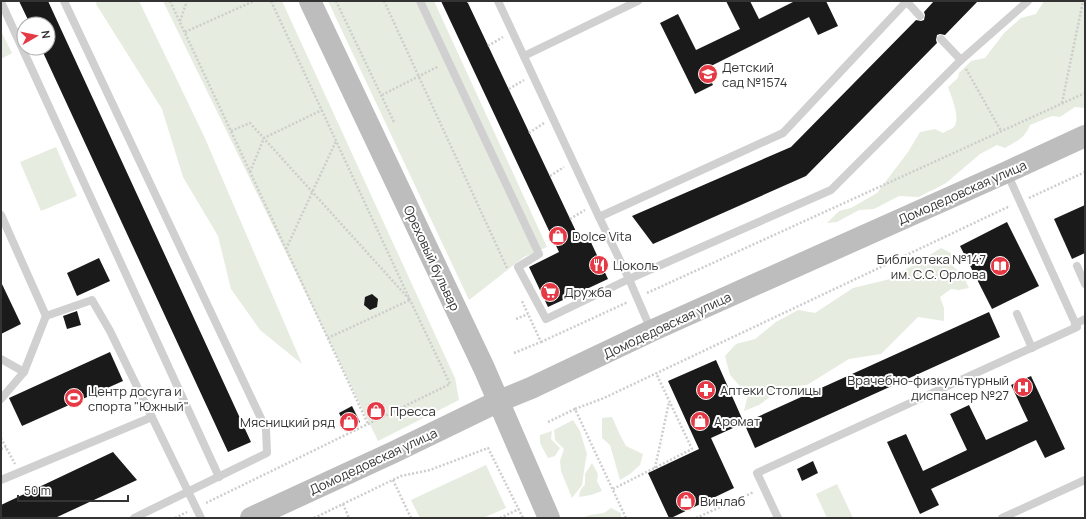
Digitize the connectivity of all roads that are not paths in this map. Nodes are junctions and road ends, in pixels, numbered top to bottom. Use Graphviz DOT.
graph roads {
  1 [pos="64,1"];
  2 [pos="310,1"];
  3 [pos="420,1"];
  4 [pos="498,1"];
  5 [pos="638,1"];
  6 [pos="907,1"];
  7 [pos="1028,1"];
  8 [pos="1,2"];
  9 [pos="920,16"];
  10 [pos="941,39"];
  11 [pos="524,56"];
  12 [pos="961,60"];
  13 [pos="1085,136"];
  14 [pos="1007,172"];
  15 [pos="1,215"];
  16 [pos="599,217"];
  17 [pos="1077,266"];
  18 [pos="629,279"];
  19 [pos="1085,284"];
  20 [pos="1017,314"];
  21 [pos="46,316"];
  22 [pos="1085,319"];
  23 [pos="1075,324"];
  24 [pos="651,331"];
  25 [pos="1032,348"];
  26 [pos="1,359"];
  27 [pos="24,372"];
  28 [pos="1,399"];
  29 [pos="499,401"];
  30 [pos="152,417"];
  31 [pos="219,477"];
  32 [pos="1,480"];
  33 [pos="1085,480"];
  34 [pos="188,492"];
  35 [pos="134,518"];
  36 [pos="201,518"];
  37 [pos="251,518"];
  38 [pos="549,518"];
  39 [pos="778,518"];
  40 [pos="1002,518"];
  1 -- 31 [label="lane"];
  2 -- 29 [label="street, Ореховый бульвар"];
  3 -- 18 [label="lane"];
  4 -- 11 [label="lane"];
  5 -- 11 [label="lane"];
  6 -- 9 [label="lane"];
  6 -- 16 [label="lane"];
  7 -- 12 [label="lane"];
  8 -- 31 [label="lane"];
  10 -- 12 [label="lane"];
  11 -- 16 [label="lane"];
  12 -- 18 [label="lane"];
  13 -- 14 [label="street, Домодедовская улица"];
  14 -- 23 [label="lane"];
  14 -- 24 [label="street, Домодедовская улица"];
  15 -- 21 [label="lane"];
  16 -- 18 [label="lane"];
  17 -- 19 [label="lane"];
  18 -- 24 [label="lane"];
  20 -- 25 [label="lane"];
  21 -- 27 [label="lane"];
  21 -- 30 [label="lane"];
  22 -- 23 [label="lane"];
  23 -- 25 [label="lane"];
  24 -- 29 [label="street, Домодедовская улица"];
  25 -- 39 [label="lane"];
  26 -- 27 [label="lane"];
  27 -- 28 [label="lane"];
  29 -- 37 [label="street, Домодедовская улица"];
  29 -- 38 [label="street, Ореховый бульвар"];
  30 -- 32 [label="lane"];
  30 -- 34 [label="lane"];
  31 -- 34 [label="lane"];
  33 -- 40 [label="lane"];
  34 -- 35 [label="lane"];
  34 -- 36 [label="lane"];
}
